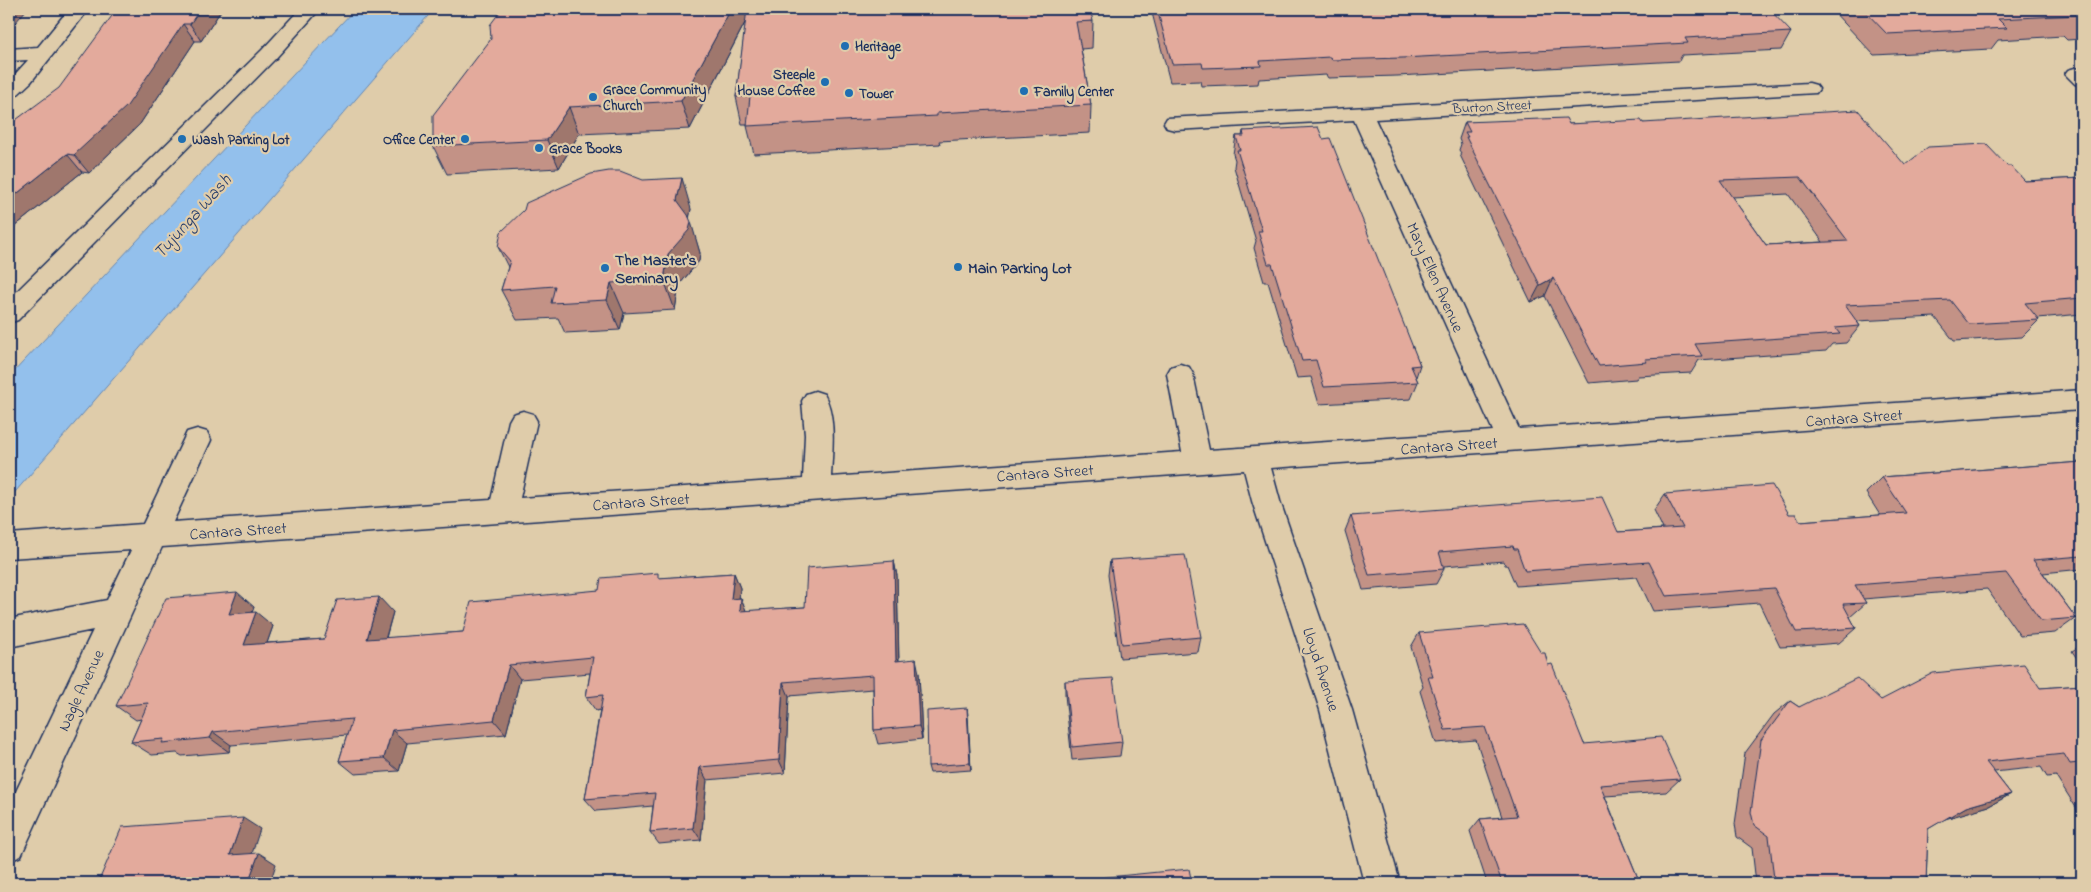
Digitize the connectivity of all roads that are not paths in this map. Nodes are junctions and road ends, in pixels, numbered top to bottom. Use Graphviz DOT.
graph roads {
  1 [pos="80,9"];
  2 [pos="310,9"];
  3 [pos="43,53"];
  4 [pos="9,55"];
  5 [pos="1809,89"];
  6 [pos="9,92"];
  7 [pos="1362,113"];
  8 [pos="1175,122"];
  9 [pos="9,314"];
  10 [pos="1180,374"];
  11 [pos="2082,400"];
  12 [pos="815,401"];
  13 [pos="523,421"];
  14 [pos="198,440"];
  15 [pos="1510,441"];
  16 [pos="1254,457"];
  17 [pos="1198,462"];
  18 [pos="817,489"];
  19 [pos="503,511"];
  20 [pos="152,537"];
  21 [pos="9,546"];
  22 [pos="116,612"];
  23 [pos="9,633"];
  24 [pos="9,844"];
  25 [pos="1382,883"];
  1 -- 3 [label="street"];
  2 -- 9 [label="street"];
  3 -- 4 [label="street"];
  3 -- 6 [label="street"];
  5 -- 7 [label="street, Burton Street"];
  7 -- 8 [label="street, Burton Street"];
  7 -- 15 [label="street, Mary Ellen Avenue"];
  10 -- 17 [label="street"];
  11 -- 15 [label="street, Cantara Street"];
  12 -- 18 [label="street"];
  13 -- 19 [label="street"];
  14 -- 20 [label="street, Nagle Avenue"];
  15 -- 16 [label="street, Cantara Street"];
  16 -- 17 [label="street, Cantara Street"];
  16 -- 25 [label="street, Lloyd Avenue"];
  17 -- 18 [label="street, Cantara Street"];
  18 -- 19 [label="street, Cantara Street"];
  19 -- 20 [label="street, Cantara Street"];
  20 -- 21 [label="street, Cantara Street"];
  20 -- 22 [label="street, Nagle Avenue"];
  22 -- 23 [label="street"];
  22 -- 24 [label="street, Nagle Avenue"];
}
